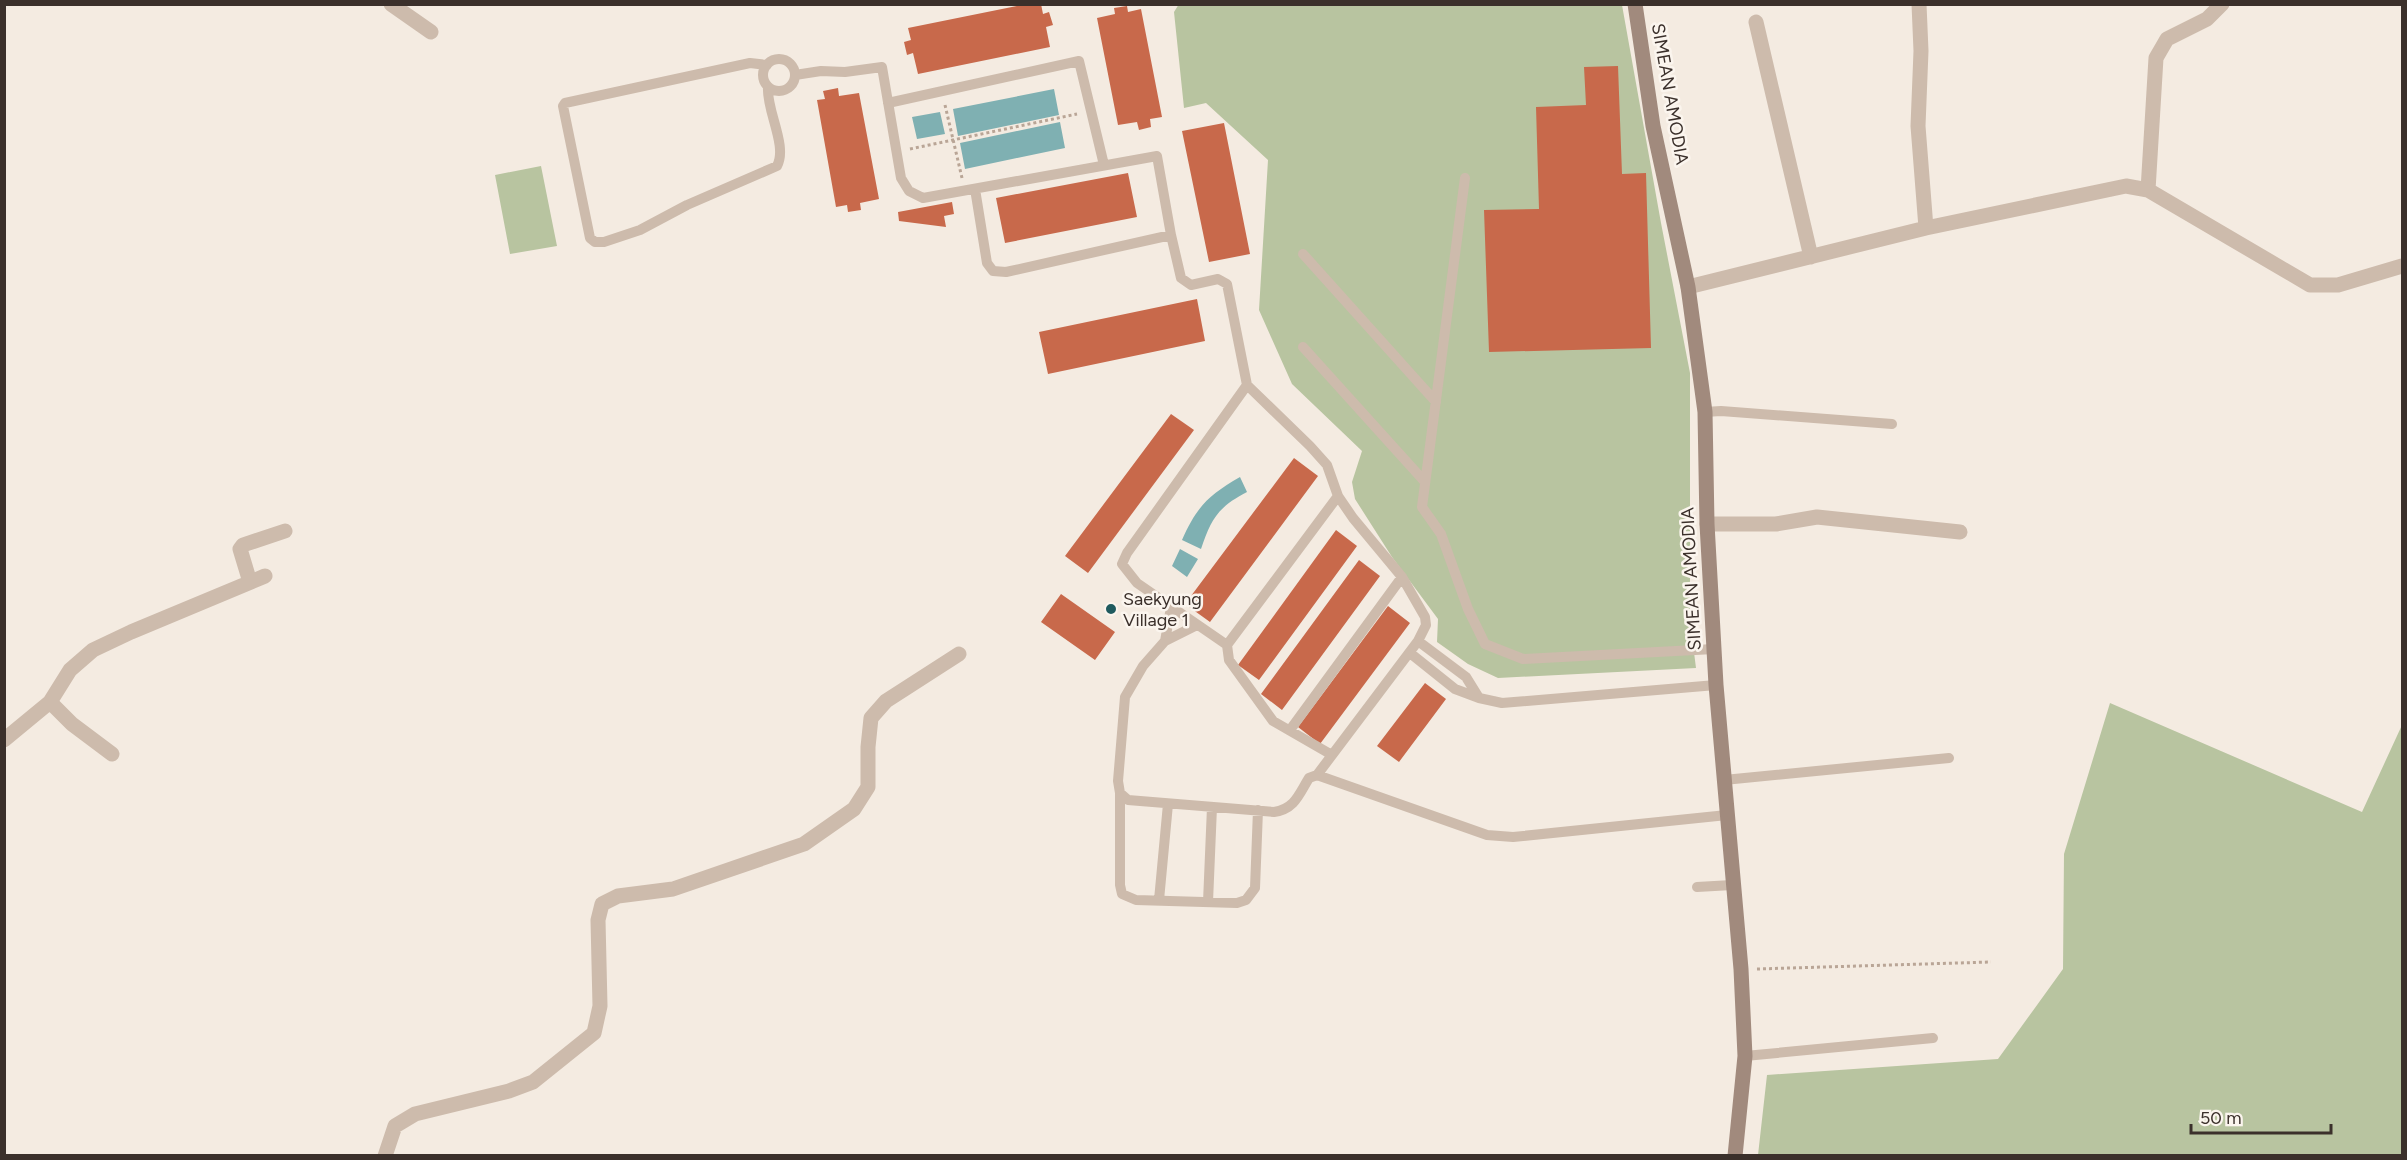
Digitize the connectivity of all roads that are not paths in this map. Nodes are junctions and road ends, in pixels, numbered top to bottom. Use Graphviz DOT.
graph roads {
  1 [pos="391,4"];
  2 [pos="1635,4"];
  3 [pos="1919,4"];
  4 [pos="2222,4"];
  5 [pos="1756,21"];
  6 [pos="431,32"];
  7 [pos="767,65"];
  8 [pos="795,75"];
  9 [pos="768,87"];
  10 [pos="888,103"];
  11 [pos="1104,165"];
  12 [pos="1465,178"];
  13 [pos="970,190"];
  14 [pos="2148,190"];
  15 [pos="1926,228"];
  16 [pos="1171,235"];
  17 [pos="1303,254"];
  18 [pos="1811,257"];
  19 [pos="2403,266"];
  20 [pos="1688,287"];
  21 [pos="1303,347"];
  22 [pos="1246,385"];
  23 [pos="1436,402"];
  24 [pos="1705,412"];
  25 [pos="1892,424"];
  26 [pos="1425,482"];
  27 [pos="1338,496"];
  28 [pos="1707,524"];
  29 [pos="285,531"];
  30 [pos="1960,532"];
  31 [pos="265,576"];
  32 [pos="1402,577"];
  33 [pos="250,582"];
  34 [pos="1171,607"];
  35 [pos="1197,625"];
  36 [pos="1165,641"];
  37 [pos="1418,641"];
  38 [pos="1227,645"];
  39 [pos="1714,650"];
  40 [pos="1410,653"];
  41 [pos="959,654"];
  42 [pos="1716,685"];
  43 [pos="1479,698"];
  44 [pos="50,702"];
  45 [pos="1290,730"];
  46 [pos="4,740"];
  47 [pos="112,754"];
  48 [pos="1332,755"];
  49 [pos="1949,758"];
  50 [pos="1317,775"];
  51 [pos="1724,780"];
  52 [pos="1120,793"];
  53 [pos="1168,804"];
  54 [pos="1212,807"];
  55 [pos="1258,810"];
  56 [pos="1727,815"];
  57 [pos="1732,885"];
  58 [pos="1697,887"];
  59 [pos="1160,900"];
  60 [pos="1208,902"];
  61 [pos="1933,1038"];
  62 [pos="1746,1056"];
  63 [pos="385,1155"];
  64 [pos="1736,1155"];
  1 -- 6 [label="street"];
  2 -- 20 [label="street, SIMEAN AMODIA"];
  3 -- 15 [label="street"];
  4 -- 14 [label="street"];
  5 -- 18 [label="street"];
  7 -- 8 [label="lane"];
  7 -- 9 [label="lane"];
  7 -- 9 [label="lane"];
  8 -- 9 [label="lane"];
  8 -- 10 [label="lane"];
  10 -- 11 [label="lane"];
  10 -- 13 [label="lane"];
  11 -- 13 [label="lane"];
  11 -- 16 [label="lane"];
  12 -- 23 [label="lane"];
  13 -- 16 [label="lane"];
  14 -- 15 [label="street"];
  14 -- 19 [label="street"];
  15 -- 18 [label="street"];
  16 -- 22 [label="lane"];
  17 -- 23 [label="lane"];
  18 -- 20 [label="street"];
  20 -- 24 [label="street, SIMEAN AMODIA"];
  21 -- 26 [label="lane"];
  22 -- 27 [label="lane"];
  22 -- 34 [label="lane"];
  23 -- 26 [label="lane"];
  24 -- 25 [label="lane"];
  24 -- 28 [label="street, SIMEAN AMODIA"];
  26 -- 39 [label="lane"];
  27 -- 32 [label="lane"];
  27 -- 38 [label="lane"];
  28 -- 30 [label="street"];
  28 -- 39 [label="street, SIMEAN AMODIA"];
  29 -- 33 [label="street"];
  31 -- 33 [label="street"];
  32 -- 37 [label="lane"];
  32 -- 45 [label="lane"];
  33 -- 44 [label="street"];
  34 -- 35 [label="lane"];
  34 -- 36 [label="lane"];
  35 -- 36 [label="lane"];
  35 -- 38 [label="lane"];
  36 -- 52 [label="lane"];
  37 -- 40 [label="lane"];
  37 -- 43 [label="lane"];
  38 -- 45 [label="lane"];
  39 -- 42 [label="street, SIMEAN AMODIA"];
  40 -- 43 [label="lane"];
  40 -- 48 [label="lane"];
  41 -- 63 [label="street"];
  42 -- 43 [label="lane"];
  42 -- 51 [label="street, SIMEAN AMODIA"];
  44 -- 46 [label="street"];
  44 -- 47 [label="street"];
  45 -- 48 [label="lane"];
  48 -- 50 [label="lane"];
  49 -- 51 [label="lane"];
  50 -- 55 [label="lane"];
  50 -- 56 [label="lane"];
  51 -- 56 [label="street, SIMEAN AMODIA"];
  52 -- 53 [label="lane"];
  52 -- 59 [label="lane"];
  53 -- 54 [label="lane"];
  53 -- 59 [label="lane"];
  54 -- 55 [label="lane"];
  54 -- 60 [label="lane"];
  55 -- 60 [label="lane"];
  56 -- 57 [label="street, SIMEAN AMODIA"];
  57 -- 58 [label="lane"];
  57 -- 62 [label="street, SIMEAN AMODIA"];
  59 -- 60 [label="lane"];
  61 -- 62 [label="lane"];
  62 -- 64 [label="street, SIMEAN AMODIA"];
}
